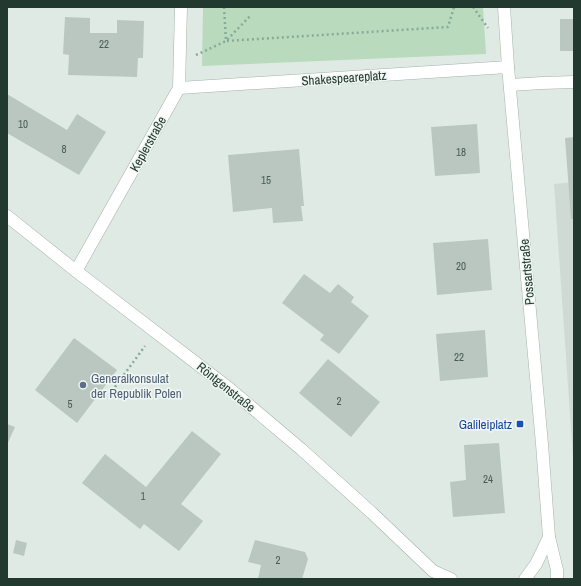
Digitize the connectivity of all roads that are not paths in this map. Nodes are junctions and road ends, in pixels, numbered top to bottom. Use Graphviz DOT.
graph roads {
  1 [pos="181,7"];
  2 [pos="504,7"];
  3 [pos="508,67"];
  4 [pos="574,82"];
  5 [pos="510,85"];
  6 [pos="179,88"];
  7 [pos="7,216"];
  8 [pos="76,271"];
  9 [pos="549,537"];
  10 [pos="435,575"];
  11 [pos="451,579"];
  12 [pos="525,579"];
  13 [pos="557,579"];
  1 -- 6 [label="street, Keplerstraße"];
  2 -- 3 [label="street, Possartstraße"];
  3 -- 5 [label="street, Possartstraße"];
  3 -- 6 [label="street, Shakespeareplatz"];
  4 -- 5 [label="street"];
  5 -- 9 [label="street, Possartstraße"];
  6 -- 8 [label="street, Keplerstraße"];
  7 -- 8 [label="street, Röntgenstraße"];
  8 -- 10 [label="street, Röntgenstraße"];
  9 -- 12 [label="street"];
  9 -- 13 [label="street"];
  10 -- 11 [label="street, Röntgenstraße"];
}
